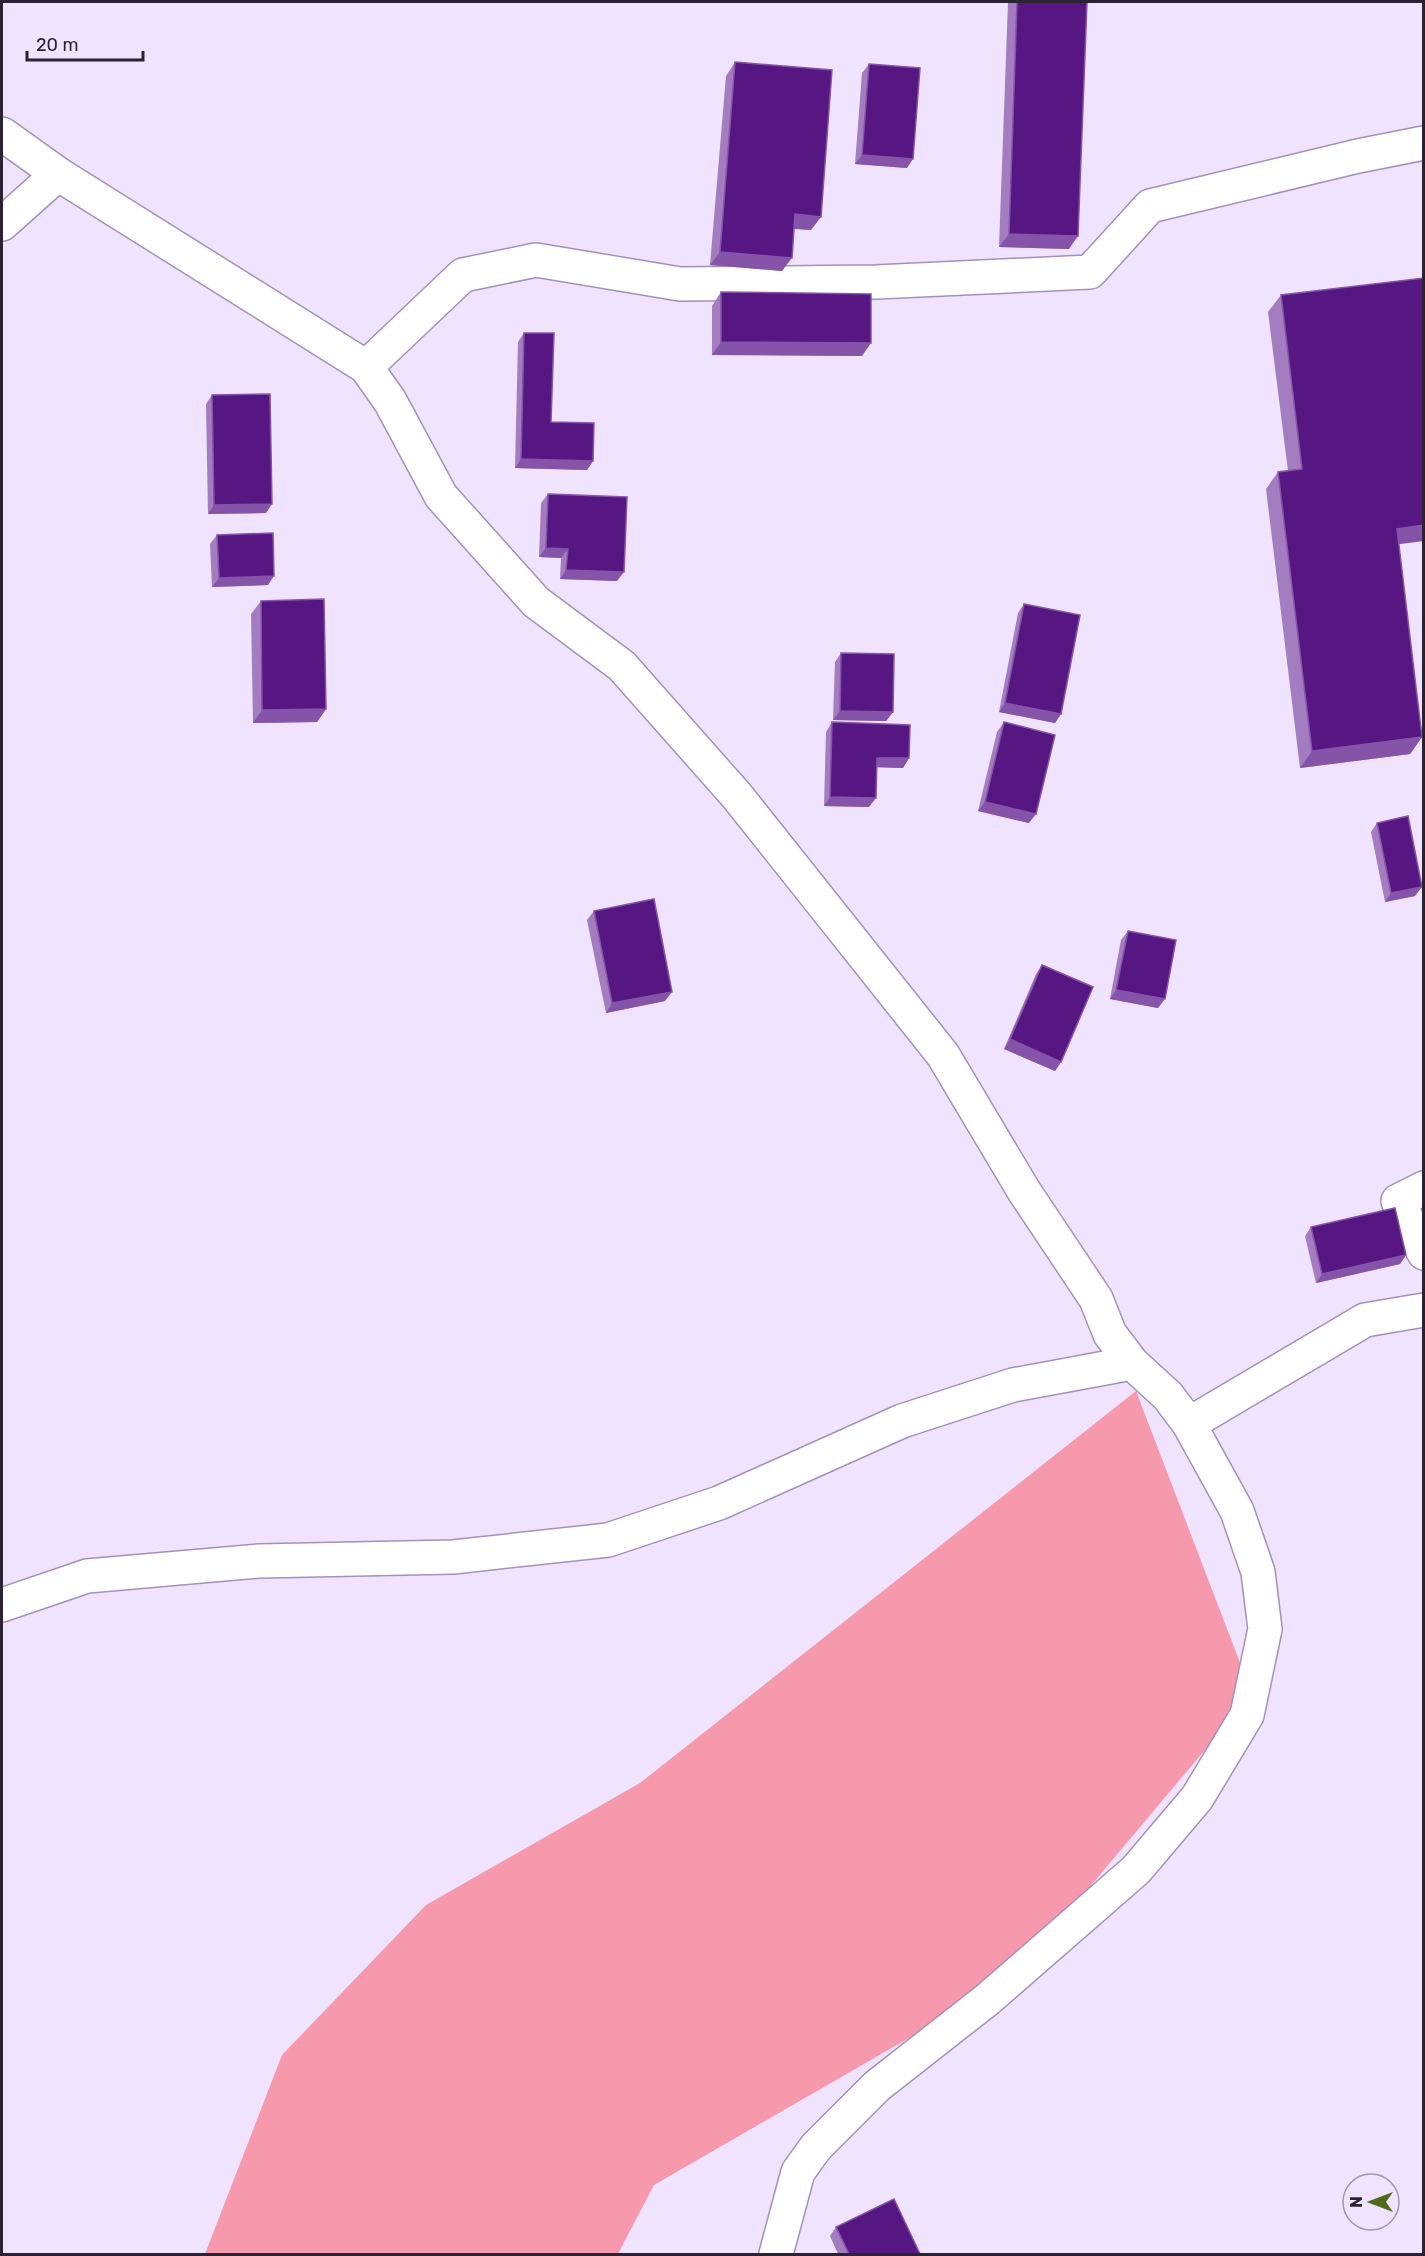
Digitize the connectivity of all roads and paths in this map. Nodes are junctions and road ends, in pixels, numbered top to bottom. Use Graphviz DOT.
graph roads {
  1 [pos="2,134"];
  2 [pos="1424,143"];
  3 [pos="58,174"];
  4 [pos="2,224"];
  5 [pos="366,367"];
  6 [pos="1424,1188"];
  7 [pos="1424,1253"];
  8 [pos="1424,1310"];
  9 [pos="1132,1364"];
  10 [pos="1189,1424"];
  11 [pos="2,1605"];
  12 [pos="776,2254"];
  1 -- 3 [label="street"];
  2 -- 5 [label="street"];
  3 -- 4 [label="street"];
  3 -- 5 [label="street"];
  5 -- 9 [label="street"];
  6 -- 7 [label="street"];
  8 -- 10 [label="street"];
  9 -- 10 [label="street"];
  9 -- 11 [label="street"];
  10 -- 12 [label="street"];
}
